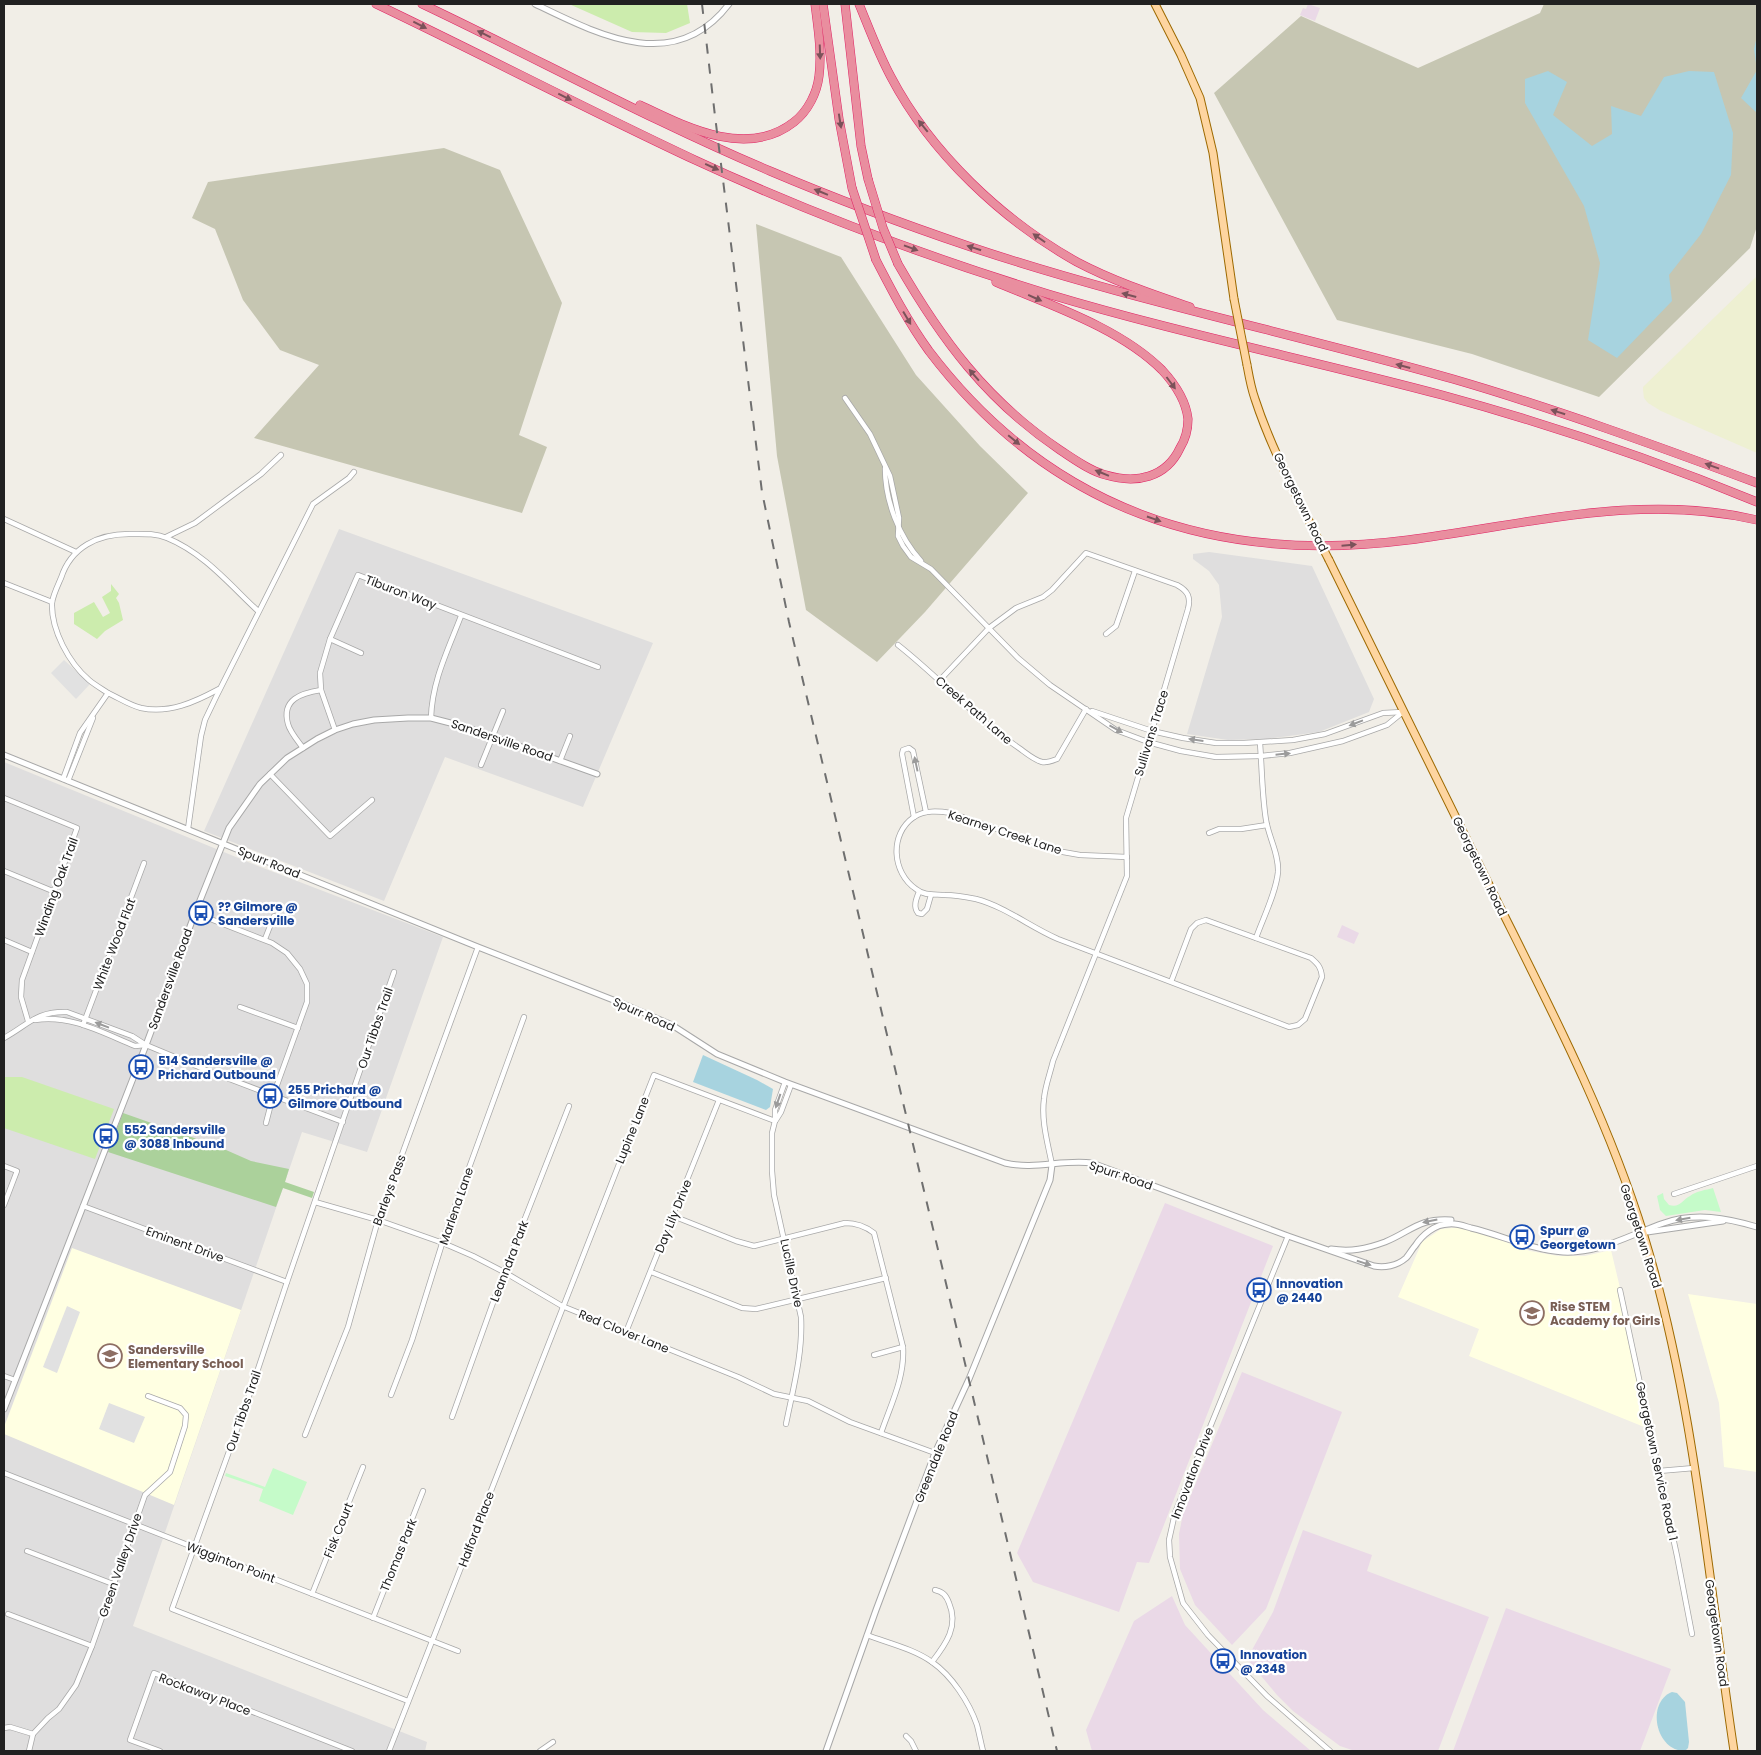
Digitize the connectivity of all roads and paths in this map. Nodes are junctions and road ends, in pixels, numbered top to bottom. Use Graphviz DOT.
graph roads {
  1 [pos="376,4"];
  2 [pos="422,4"];
  3 [pos="535,4"];
  4 [pos="729,4"];
  5 [pos="815,4"];
  6 [pos="823,4"];
  7 [pos="845,4"];
  8 [pos="859,4"];
  9 [pos="1155,4"];
  10 [pos="504,43"];
  11 [pos="958,265"];
  12 [pos="1261,329"];
  13 [pos="846,398"];
  14 [pos="281,455"];
  15 [pos="354,472"];
  16 [pos="1757,483"];
  17 [pos="1757,502"];
  18 [pos="4,519"];
  19 [pos="1757,520"];
  20 [pos="166,538"];
  21 [pos="76,552"];
  22 [pos="1135,571"];
  23 [pos="4,583"];
  24 [pos="52,602"];
  25 [pos="258,612"];
  26 [pos="462,616"];
  27 [pos="989,628"];
  28 [pos="1106,634"];
  29 [pos="330,639"];
  30 [pos="898,645"];
  31 [pos="361,653"];
  32 [pos="598,667"];
  33 [pos="940,680"];
  34 [pos="221,688"];
  35 [pos="321,690"];
  36 [pos="108,693"];
  37 [pos="1086,709"];
  38 [pos="503,711"];
  39 [pos="1403,712"];
  40 [pos="431,718"];
  41 [pos="336,730"];
  42 [pos="1152,731"];
  43 [pos="1329,733"];
  44 [pos="492,736"];
  45 [pos="570,736"];
  46 [pos="1148,742"];
  47 [pos="1260,743"];
  48 [pos="1332,744"];
  49 [pos="303,748"];
  50 [pos="4,755"];
  51 [pos="1261,756"];
  52 [pos="560,761"];
  53 [pos="482,765"];
  54 [pos="270,774"];
  55 [pos="597,774"];
  56 [pos="66,780"];
  57 [pos="4,798"];
  58 [pos="372,800"];
  59 [pos="926,812"];
  60 [pos="914,817"];
  61 [pos="1267,825"];
  62 [pos="188,829"];
  63 [pos="1209,833"];
  64 [pos="223,844"];
  65 [pos="1127,857"];
  66 [pos="144,863"];
  67 [pos="4,871"];
  68 [pos="54,892"];
  69 [pos="920,892"];
  70 [pos="931,895"];
  71 [pos="195,913"];
  72 [pos="274,916"];
  73 [pos="1256,938"];
  74 [pos="265,939"];
  75 [pos="4,940"];
  76 [pos="478,947"];
  77 [pos="32,952"];
  78 [pos="1097,954"];
  79 [pos="394,972"];
  80 [pos="1171,982"];
  81 [pos="240,1007"];
  82 [pos="524,1017"];
  83 [pos="85,1018"];
  84 [pos="28,1021"];
  85 [pos="83,1024"];
  86 [pos="298,1028"];
  87 [pos="4,1038"];
  88 [pos="146,1044"];
  89 [pos="785,1082"];
  90 [pos="791,1085"];
  91 [pos="273,1096"];
  92 [pos="719,1100"];
  93 [pos="570,1106"];
  94 [pos="775,1121"];
  95 [pos="343,1122"];
  96 [pos="266,1123"];
  97 [pos="1052,1165"];
  98 [pos="4,1166"];
  99 [pos="1757,1166"];
  100 [pos="1674,1194"];
  101 [pos="315,1202"];
  102 [pos="4,1205"];
  103 [pos="83,1206"];
  104 [pos="673,1216"];
  105 [pos="378,1220"];
  106 [pos="1757,1227"];
  107 [pos="1477,1229"];
  108 [pos="1642,1232"];
  109 [pos="1288,1236"];
  110 [pos="784,1238"];
  111 [pos="443,1243"];
  112 [pos="1318,1248"];
  113 [pos="504,1272"];
  114 [pos="651,1272"];
  115 [pos="886,1278"];
  116 [pos="286,1282"];
  117 [pos="1620,1290"];
  118 [pos="797,1300"];
  119 [pos="562,1306"];
  120 [pos="626,1332"];
  121 [pos="903,1347"];
  122 [pos="874,1355"];
  123 [pos="4,1376"];
  124 [pos="14,1380"];
  125 [pos="391,1395"];
  126 [pos="148,1396"];
  127 [pos="792,1397"];
  128 [pos="4,1409"];
  129 [pos="452,1417"];
  130 [pos="786,1424"];
  131 [pos="881,1433"];
  132 [pos="306,1435"];
  133 [pos="935,1453"];
  134 [pos="363,1467"];
  135 [pos="1694,1468"];
  136 [pos="1659,1471"];
  137 [pos="4,1472"];
  138 [pos="423,1491"];
  139 [pos="134,1524"];
  140 [pos="194,1547"];
  141 [pos="27,1551"];
  142 [pos="113,1584"];
  143 [pos="935,1590"];
  144 [pos="312,1594"];
  145 [pos="8,1614"];
  146 [pos="373,1618"];
  147 [pos="1692,1634"];
  148 [pos="867,1636"];
  149 [pos="433,1641"];
  150 [pos="92,1646"];
  151 [pos="458,1651"];
  152 [pos="932,1662"];
  153 [pos="408,1701"];
  154 [pos="4,1728"];
  155 [pos="33,1734"];
  156 [pos="906,1736"];
  157 [pos="553,1742"];
  158 [pos="29,1751"];
  159 [pos="160,1751"];
  160 [pos="352,1751"];
  161 [pos="389,1751"];
  162 [pos="540,1751"];
  163 [pos="826,1751"];
  164 [pos="916,1751"];
  165 [pos="983,1751"];
  166 [pos="1330,1751"];
  167 [pos="1734,1751"];
  1 -- 11 [label="highway, one-way"];
  10 -- 2 [label="highway, one-way"];
  3 -- 4 [label="street"];
  5 -- 10 [label="highway, one-way"];
  6 -- 19 [label="highway, one-way, bridge"];
  11 -- 7 [label="highway, one-way, bridge"];
  12 -- 8 [label="highway, one-way"];
  9 -- 39 [label="main road, Georgetown Road, bridge"];
  12 -- 10 [label="highway, one-way"];
  11 -- 17 [label="highway"];
  16 -- 12 [label="highway, one-way"];
  13 -- 27 [label="street"];
  14 -- 20 [label="street"];
  15 -- 25 [label="street"];
  18 -- 21 [label="street"];
  20 -- 21 [label="street"];
  20 -- 25 [label="street"];
  21 -- 24 [label="street"];
  22 -- 27 [label="street, Sullivans Trace"];
  22 -- 28 [label="street"];
  22 -- 42 [label="street, Sullivans Trace"];
  23 -- 24 [label="street"];
  24 -- 36 [label="street"];
  25 -- 34 [label="street"];
  26 -- 29 [label="street, Tiburon Way"];
  26 -- 32 [label="street, Tiburon Way"];
  26 -- 40 [label="street"];
  27 -- 33 [label="street, Sullivans Trace"];
  27 -- 37 [label="street"];
  29 -- 31 [label="street"];
  29 -- 35 [label="street, Tiburon Way"];
  30 -- 33 [label="street, Creek Path Lane"];
  33 -- 37 [label="street, Creek Path Lane"];
  34 -- 36 [label="street"];
  34 -- 62 [label="street"];
  35 -- 41 [label="street, Tiburon Way"];
  35 -- 49 [label="street"];
  36 -- 56 [label="street"];
  37 -- 42 [label="street"];
  37 -- 46 [label="street, one-way"];
  38 -- 44 [label="street"];
  39 -- 43 [label="street, one-way"];
  39 -- 48 [label="street"];
  39 -- 108 [label="main road, Georgetown Road"];
  40 -- 41 [label="street, Sandersville Road"];
  40 -- 44 [label="street, Sandersville Road"];
  41 -- 49 [label="street, Sandersville Road"];
  42 -- 46 [label="street, Sullivans Trace"];
  47 -- 42 [label="street, one-way"];
  43 -- 47 [label="street"];
  43 -- 48 [label="street"];
  44 -- 52 [label="street, Sandersville Road"];
  44 -- 53 [label="street"];
  45 -- 52 [label="street"];
  46 -- 51 [label="street"];
  46 -- 65 [label="street, Sullivans Trace"];
  47 -- 51 [label="street"];
  51 -- 48 [label="street, one-way"];
  49 -- 54 [label="street, Sandersville Road"];
  50 -- 56 [label="street, Spurr Road"];
  51 -- 61 [label="street"];
  52 -- 55 [label="street, Sandersville Road"];
  54 -- 58 [label="street"];
  54 -- 64 [label="street, Sandersville Road"];
  56 -- 62 [label="street, Spurr Road"];
  57 -- 68 [label="street, Winding Oak Trail"];
  59 -- 60 [label="street, Kearney Creek Lane"];
  59 -- 60 [label="street, one-way"];
  59 -- 65 [label="street, Kearney Creek Lane"];
  60 -- 69 [label="street"];
  61 -- 63 [label="street"];
  61 -- 73 [label="street"];
  62 -- 64 [label="street, Spurr Road"];
  64 -- 71 [label="street, Sandersville Road"];
  64 -- 76 [label="street, Spurr Road"];
  65 -- 78 [label="street, Sullivans Trace"];
  66 -- 83 [label="street, White Wood Flat"];
  67 -- 68 [label="street"];
  68 -- 77 [label="street, Winding Oak Trail"];
  69 -- 70 [label="street"];
  69 -- 70 [label="street"];
  70 -- 78 [label="street"];
  71 -- 74 [label="street"];
  71 -- 88 [label="street, Sandersville Road"];
  72 -- 74 [label="street"];
  73 -- 80 [label="street"];
  73 -- 80 [label="street"];
  74 -- 86 [label="street"];
  75 -- 77 [label="street"];
  76 -- 89 [label="street, Spurr Road"];
  76 -- 105 [label="street, Barleys Pass"];
  77 -- 84 [label="street, Winding Oak Trail"];
  78 -- 80 [label="street"];
  78 -- 97 [label="street, Sullivans Trace"];
  79 -- 95 [label="street, Our Tibbs Trail"];
  81 -- 86 [label="street"];
  82 -- 111 [label="street, Marlena Lane"];
  83 -- 84 [label="street"];
  83 -- 85 [label="street, White Wood Flat"];
  88 -- 83 [label="street, one-way"];
  84 -- 85 [label="street"];
  84 -- 87 [label="street"];
  85 -- 88 [label="street"];
  86 -- 91 [label="street"];
  88 -- 91 [label="street"];
  88 -- 103 [label="street, Sandersville Road"];
  89 -- 90 [label="street, Spurr Road"];
  89 -- 94 [label="street, Lucille Drive, one-way"];
  90 -- 94 [label="street, Lucille Drive"];
  90 -- 97 [label="street, Spurr Road"];
  91 -- 95 [label="street"];
  91 -- 96 [label="street"];
  92 -- 94 [label="street, Lupine Lane"];
  92 -- 104 [label="street, Day Lily Drive"];
  92 -- 119 [label="street, Lupine Lane"];
  93 -- 113 [label="street, Leanndra Park"];
  94 -- 110 [label="street, Lucille Drive"];
  95 -- 101 [label="street, Our Tibbs Trail"];
  97 -- 109 [label="street, Spurr Road"];
  97 -- 133 [label="street, Greendale Road"];
  98 -- 102 [label="street"];
  99 -- 100 [label="street"];
  101 -- 105 [label="street, Red Clover Lane"];
  101 -- 116 [label="street, Our Tibbs Trail"];
  103 -- 116 [label="street, Eminent Drive"];
  103 -- 124 [label="street, Sandersville Road"];
  104 -- 110 [label="street"];
  104 -- 114 [label="street, Day Lily Drive"];
  105 -- 111 [label="street, Red Clover Lane"];
  105 -- 132 [label="street, Barleys Pass"];
  106 -- 108 [label="street, Spurr Road"];
  107 -- 108 [label="street, Spurr Road"];
  107 -- 112 [label="street, Spurr Road, one-way"];
  112 -- 107 [label="street, Spurr Road, one-way"];
  108 -- 135 [label="main road, Georgetown Road"];
  109 -- 112 [label="street, Spurr Road"];
  109 -- 166 [label="street, Innovation Drive"];
  110 -- 115 [label="street"];
  110 -- 118 [label="street, Lucille Drive"];
  111 -- 113 [label="street, Red Clover Lane"];
  111 -- 125 [label="street, Marlena Lane"];
  113 -- 119 [label="street, Red Clover Lane"];
  113 -- 129 [label="street, Leanndra Park"];
  114 -- 118 [label="street"];
  114 -- 120 [label="street, Day Lily Drive"];
  115 -- 118 [label="street"];
  115 -- 121 [label="street"];
  116 -- 140 [label="street, Our Tibbs Trail"];
  117 -- 136 [label="street, Georgetown Service Road 1"];
  118 -- 127 [label="street, Lucille Drive"];
  119 -- 120 [label="street, Red Clover Lane"];
  119 -- 149 [label="street, Halford Place"];
  120 -- 127 [label="street, Red Clover Lane"];
  121 -- 122 [label="street"];
  121 -- 131 [label="street"];
  123 -- 124 [label="street"];
  124 -- 128 [label="street, Sandersville Road"];
  126 -- 139 [label="street, Green Valley Drive"];
  127 -- 130 [label="street, Lucille Drive"];
  127 -- 131 [label="street, Red Clover Lane"];
  131 -- 133 [label="street, Red Clover Lane"];
  133 -- 148 [label="street, Greendale Road"];
  134 -- 144 [label="street, Fisk Court"];
  135 -- 136 [label="street"];
  135 -- 167 [label="main road, Georgetown Road"];
  136 -- 147 [label="street, Georgetown Service Road 1"];
  137 -- 139 [label="street, Wigginton Point"];
  138 -- 146 [label="street, Thomas Park"];
  139 -- 140 [label="street, Wigginton Point"];
  139 -- 142 [label="street, Green Valley Drive"];
  140 -- 144 [label="street, Wigginton Point"];
  140 -- 153 [label="street, Our Tibbs Trail"];
  141 -- 142 [label="street"];
  142 -- 150 [label="street, Green Valley Drive"];
  143 -- 152 [label="street"];
  144 -- 146 [label="street, Wigginton Point"];
  145 -- 150 [label="street"];
  146 -- 149 [label="street, Wigginton Point"];
  148 -- 152 [label="street"];
  148 -- 163 [label="street, Greendale Road"];
  149 -- 151 [label="street, Wigginton Point"];
  149 -- 153 [label="street, Halford Place"];
  150 -- 155 [label="street, Green Valley Drive"];
  152 -- 165 [label="street"];
  153 -- 161 [label="street, Halford Place"];
  154 -- 155 [label="street"];
  155 -- 158 [label="street"];
  156 -- 164 [label="street"];
  157 -- 162 [label="street"];
  159 -- 160 [label="street, Rockaway Place"];
}
